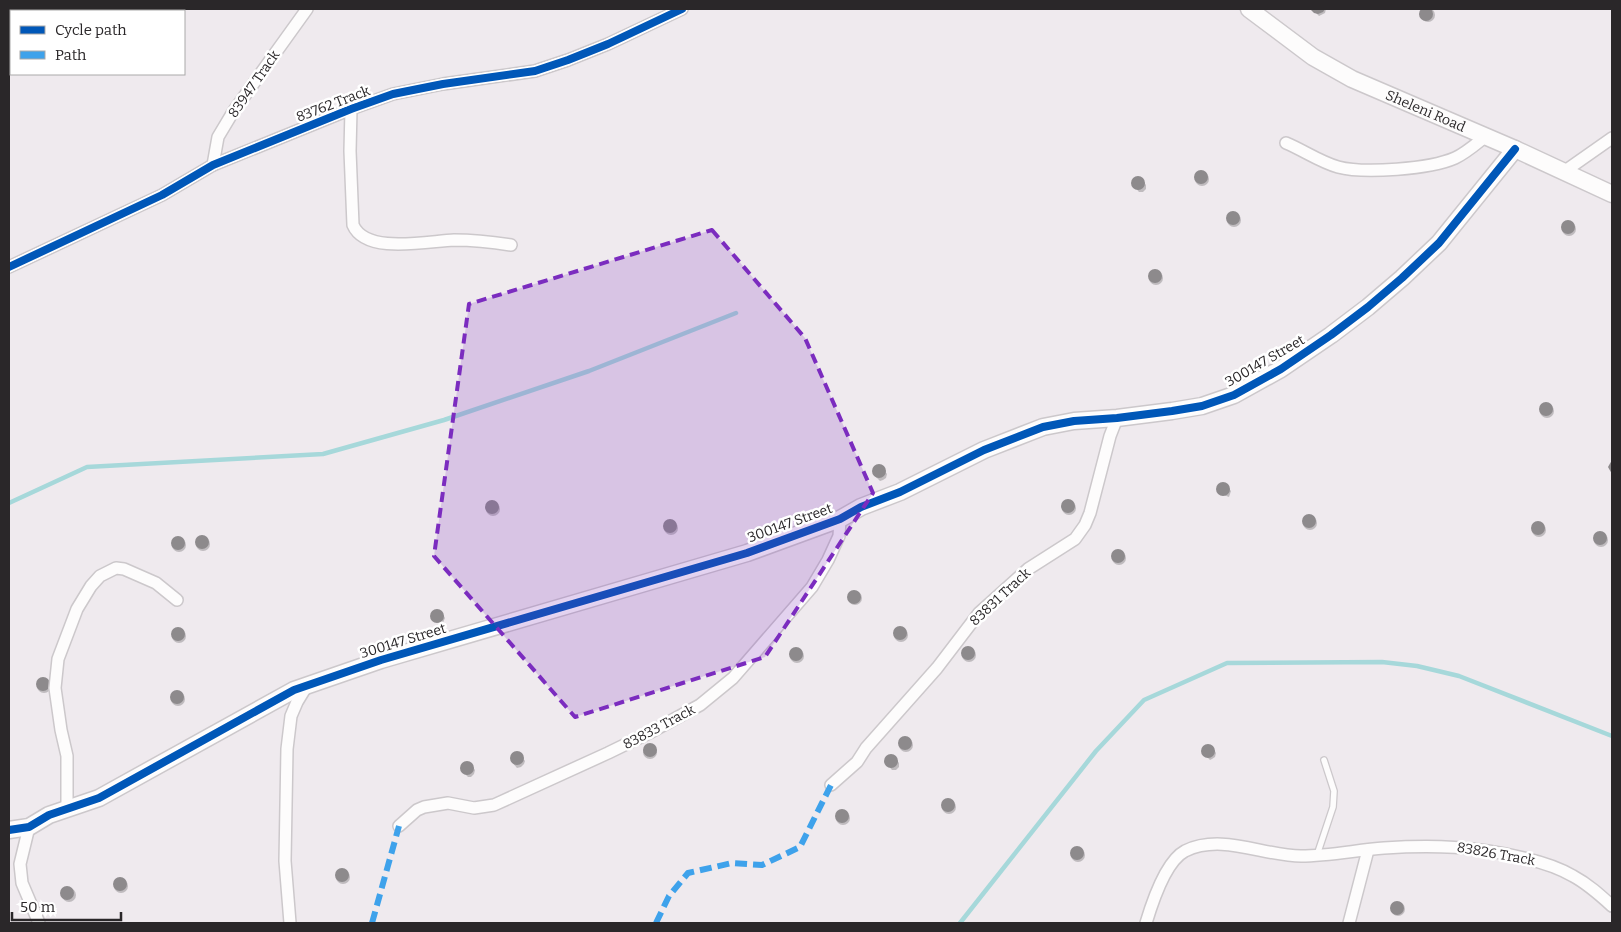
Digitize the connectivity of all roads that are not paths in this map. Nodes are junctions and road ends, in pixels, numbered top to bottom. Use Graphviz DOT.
graph roads {
  1 [pos="307,9"];
  2 [pos="682,9"];
  3 [pos="1249,9"];
  4 [pos="351,109"];
  5 [pos="1486,136"];
  6 [pos="1612,138"];
  7 [pos="1286,143"];
  8 [pos="1515,148"];
  9 [pos="213,165"];
  10 [pos="1565,171"];
  11 [pos="1612,194"];
  12 [pos="511,245"];
  13 [pos="9,267"];
  14 [pos="1117,418"];
  15 [pos="840,519"];
  16 [pos="177,600"];
  17 [pos="308,684"];
  18 [pos="1324,760"];
  19 [pos="831,785"];
  20 [pos="67,810"];
  21 [pos="399,826"];
  22 [pos="29,827"];
  23 [pos="9,830"];
  24 [pos="1368,850"];
  25 [pos="1317,855"];
  26 [pos="1612,906"];
  27 [pos="39,923"];
  28 [pos="290,923"];
  29 [pos="1146,923"];
  30 [pos="1349,923"];
  1 -- 9 [label="street, 83947 Track"];
  2 -- 4 [label="street, 83762 Track"];
  3 -- 5 [label="street, Sheleni Road"];
  4 -- 9 [label="street, 83762 Track"];
  4 -- 12 [label="street"];
  5 -- 7 [label="street"];
  5 -- 8 [label="street, Sheleni Road"];
  6 -- 10 [label="street"];
  8 -- 10 [label="street, Sheleni Road"];
  8 -- 14 [label="street, 300147 Street"];
  9 -- 13 [label="street, 83762 Track"];
  10 -- 11 [label="street, Sheleni Road"];
  14 -- 15 [label="street, 300147 Street"];
  14 -- 19 [label="street, 83831 Track"];
  15 -- 17 [label="street, 300147 Street"];
  15 -- 21 [label="street, 83833 Track"];
  16 -- 20 [label="street"];
  17 -- 20 [label="street, 300147 Street"];
  17 -- 28 [label="street"];
  18 -- 25 [label="lane"];
  20 -- 22 [label="street, 300147 Street"];
  22 -- 23 [label="street, 300147 Street"];
  22 -- 27 [label="street"];
  24 -- 25 [label="street, 83826 Track"];
  24 -- 26 [label="street, 83826 Track"];
  24 -- 30 [label="street"];
  25 -- 29 [label="street, 83826 Track"];
}
